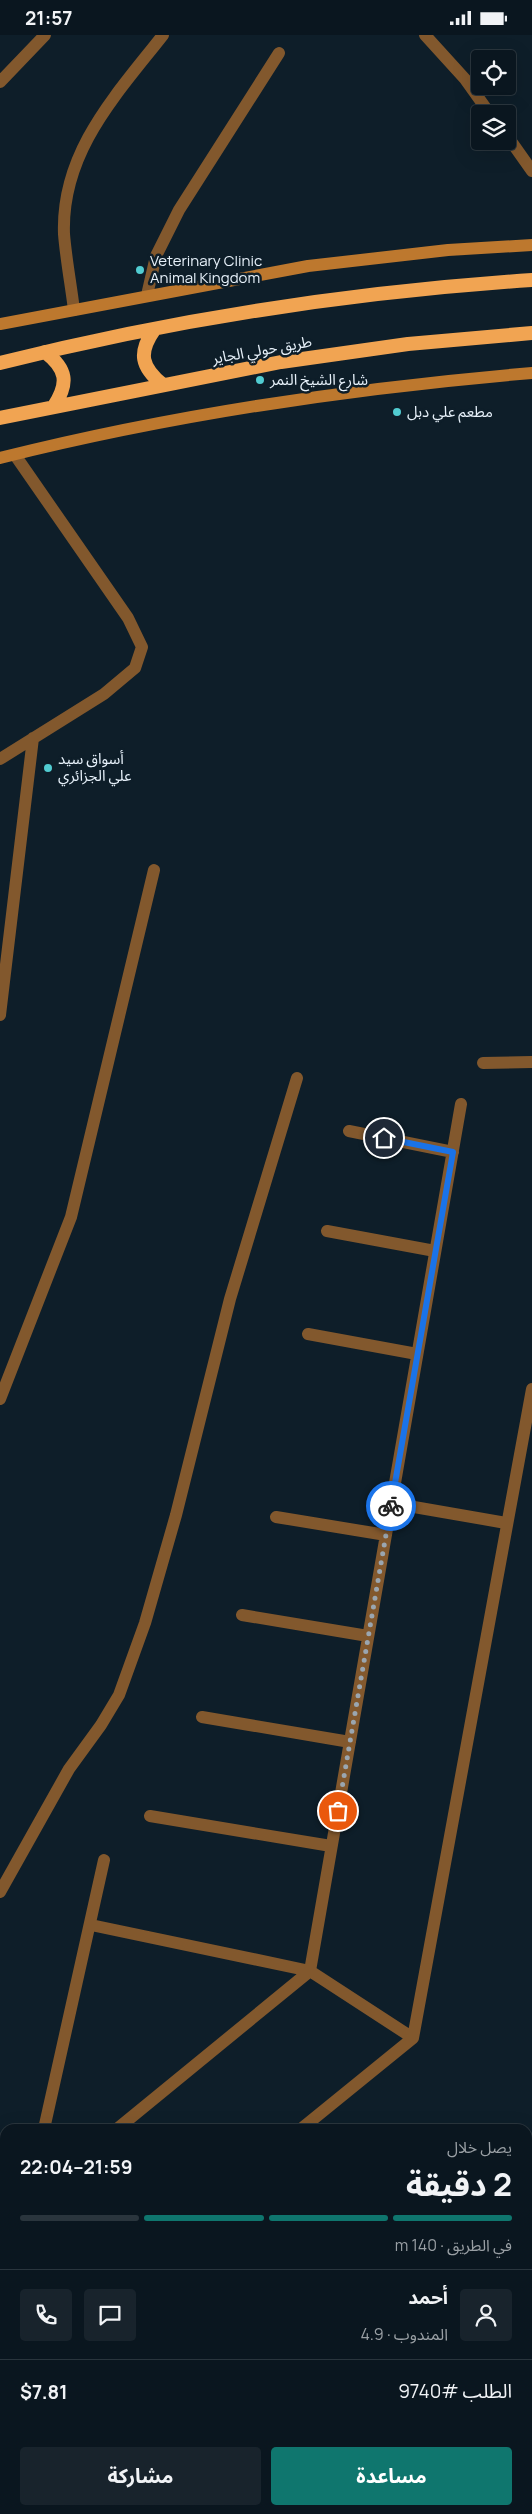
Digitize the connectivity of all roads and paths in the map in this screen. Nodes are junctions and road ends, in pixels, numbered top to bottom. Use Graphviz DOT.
graph roads {
  1 [pos="45,35"];
  2 [pos="163,35"];
  3 [pos="425,35"];
  4 [pos="279,53"];
  5 [pos="0,82"];
  6 [pos="484,105"];
  7 [pos="516,148"];
  8 [pos="532,171"];
  9 [pos="532,245"];
  10 [pos="532,280"];
  11 [pos="147,295"];
  12 [pos="74,310"];
  13 [pos="0,324"];
  14 [pos="154,330"];
  15 [pos="532,333"];
  16 [pos="45,352"];
  17 [pos="0,363"];
  18 [pos="532,373"];
  19 [pos="163,385"];
  20 [pos="54,406"];
  21 [pos="0,418"];
  22 [pos="15,455"];
  23 [pos="0,458"];
  24 [pos="34,738"];
  25 [pos="0,759"];
  26 [pos="154,870"];
  27 [pos="0,1015"];
  28 [pos="532,1062"];
  29 [pos="483,1063"];
  30 [pos="298,1078"];
  31 [pos="461,1104"];
  32 [pos="350,1131"];
  33 [pos="453,1152"];
  34 [pos="327,1231"];
  35 [pos="435,1251"];
  36 [pos="308,1334"];
  37 [pos="417,1354"];
  38 [pos="532,1389"];
  39 [pos="0,1399"];
  40 [pos="391,1503"];
  41 [pos="276,1517"];
  42 [pos="506,1523"];
  43 [pos="386,1535"];
  44 [pos="242,1615"];
  45 [pos="368,1636"];
  46 [pos="202,1717"];
  47 [pos="350,1742"];
  48 [pos="150,1816"];
  49 [pos="331,1846"];
  50 [pos="104,1860"];
  51 [pos="0,1892"];
  52 [pos="91,1925"];
  53 [pos="310,1971"];
  54 [pos="413,2038"];
  55 [pos="45,2124"];
  56 [pos="124,2124"];
  57 [pos="307,2124"];
  1 -- 5 [label="street"];
  2 -- 12 [label="street"];
  3 -- 6 [label="street"];
  4 -- 11 [label="street"];
  7 -- 8 [label="street"];
  9 -- 11 [label="main road"];
  10 -- 14 [label="highway"];
  11 -- 12 [label="main road"];
  12 -- 13 [label="main road"];
  14 -- 16 [label="highway"];
  14 -- 19 [label="highway"];
  15 -- 19 [label="highway, طريق حولي الجاير"];
  16 -- 17 [label="highway"];
  16 -- 20 [label="highway"];
  18 -- 22 [label="main road"];
  19 -- 20 [label="highway, طريق حولي الجاير"];
  20 -- 21 [label="highway, طريق حولي الجاير"];
  22 -- 23 [label="main road"];
  22 -- 24 [label="street"];
  24 -- 25 [label="street"];
  24 -- 27 [label="street"];
  26 -- 39 [label="street"];
  28 -- 29 [label="street"];
  30 -- 51 [label="street"];
  31 -- 33 [label="street"];
  32 -- 33 [label="street"];
  33 -- 35 [label="street"];
  34 -- 35 [label="street"];
  35 -- 37 [label="street"];
  36 -- 37 [label="street"];
  37 -- 40 [label="street"];
  38 -- 42 [label="street"];
  40 -- 42 [label="street"];
  40 -- 43 [label="street"];
  41 -- 43 [label="street"];
  42 -- 54 [label="street"];
  43 -- 45 [label="street"];
  44 -- 45 [label="street"];
  45 -- 47 [label="street"];
  46 -- 47 [label="street"];
  47 -- 49 [label="street"];
  48 -- 49 [label="street"];
  49 -- 53 [label="street"];
  50 -- 52 [label="street"];
  52 -- 53 [label="street"];
  52 -- 55 [label="street"];
  53 -- 54 [label="street"];
  53 -- 56 [label="street"];
  54 -- 57 [label="street"];
}
